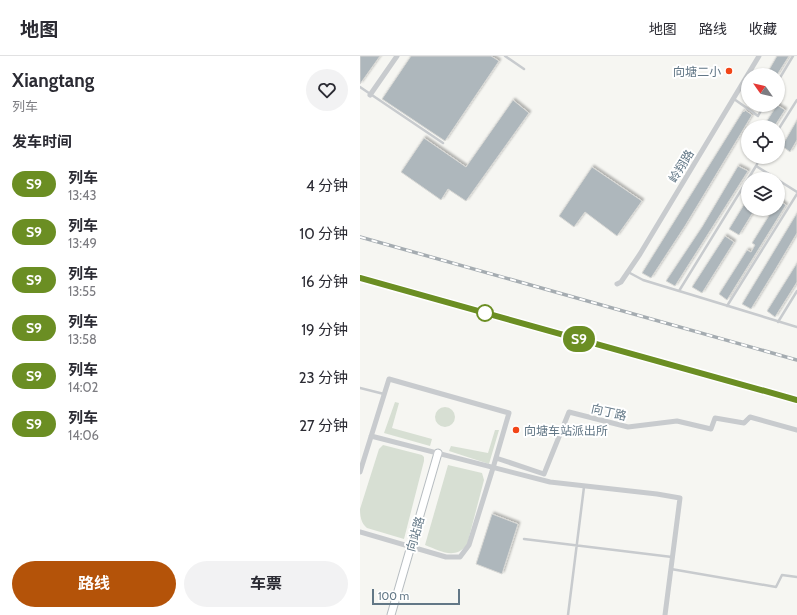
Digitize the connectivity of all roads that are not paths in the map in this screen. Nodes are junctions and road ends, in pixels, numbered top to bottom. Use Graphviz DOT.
graph roads {
  1 [pos="397,56"];
  2 [pos="505,56"];
  3 [pos="759,56"];
  4 [pos="793,56"];
  5 [pos="524,69"];
  6 [pos="785,69"];
  7 [pos="360,86"];
  8 [pos="370,95"];
  9 [pos="733,99"];
  10 [pos="797,100"];
  11 [pos="741,104"];
  12 [pos="752,112"];
  13 [pos="760,112"];
  14 [pos="784,120"];
  15 [pos="443,143"];
  16 [pos="756,166"];
  17 [pos="766,172"];
  18 [pos="785,185"];
  19 [pos="797,193"];
  20 [pos="628,272"];
  21 [pos="616,284"];
  22 [pos="679,291"];
  23 [pos="797,291"];
  24 [pos="727,306"];
  25 [pos="778,322"];
  26 [pos="797,328"];
  27 [pos="360,388"];
  28 [pos="384,394"];
  29 [pos="797,430"];
  30 [pos="371,436"];
  31 [pos="438,453"];
  32 [pos="496,458"];
  33 [pos="494,468"];
  34 [pos="360,472"];
  35 [pos="584,486"];
  36 [pos="360,532"];
  37 [pos="524,539"];
  38 [pos="577,545"];
  39 [pos="411,547"];
  40 [pos="673,557"];
  41 [pos="671,569"];
  42 [pos="797,577"];
  43 [pos="391,615"];
  44 [pos="568,615"];
  45 [pos="665,615"];
  1 -- 8 [label="street"];
  2 -- 5 [label="lane"];
  3 -- 9 [label="street, 岭翔路"];
  4 -- 6 [label="lane"];
  7 -- 8 [label="lane"];
  8 -- 15 [label="lane"];
  9 -- 11 [label="lane"];
  9 -- 20 [label="street, 岭翔路"];
  10 -- 14 [label="lane"];
  12 -- 13 [label="lane"];
  16 -- 17 [label="lane"];
  16 -- 22 [label="lane"];
  18 -- 19 [label="lane"];
  19 -- 24 [label="lane"];
  20 -- 21 [label="street, 岭翔路"];
  20 -- 22 [label="lane"];
  22 -- 24 [label="lane"];
  23 -- 25 [label="lane"];
  24 -- 25 [label="lane"];
  25 -- 26 [label="lane"];
  27 -- 28 [label="lane"];
  28 -- 30 [label="street"];
  28 -- 32 [label="street"];
  29 -- 32 [label="street, 向丁路"];
  30 -- 31 [label="street"];
  30 -- 34 [label="street"];
  31 -- 33 [label="street"];
  31 -- 39 [label="street, 向站路"];
  32 -- 33 [label="street"];
  33 -- 35 [label="street"];
  33 -- 39 [label="street"];
  35 -- 38 [label="lane"];
  35 -- 40 [label="street"];
  36 -- 39 [label="street"];
  37 -- 38 [label="lane"];
  38 -- 40 [label="lane"];
  38 -- 44 [label="lane"];
  39 -- 43 [label="street, 向站路"];
  40 -- 41 [label="street"];
  41 -- 42 [label="lane"];
  41 -- 45 [label="street"];
}
